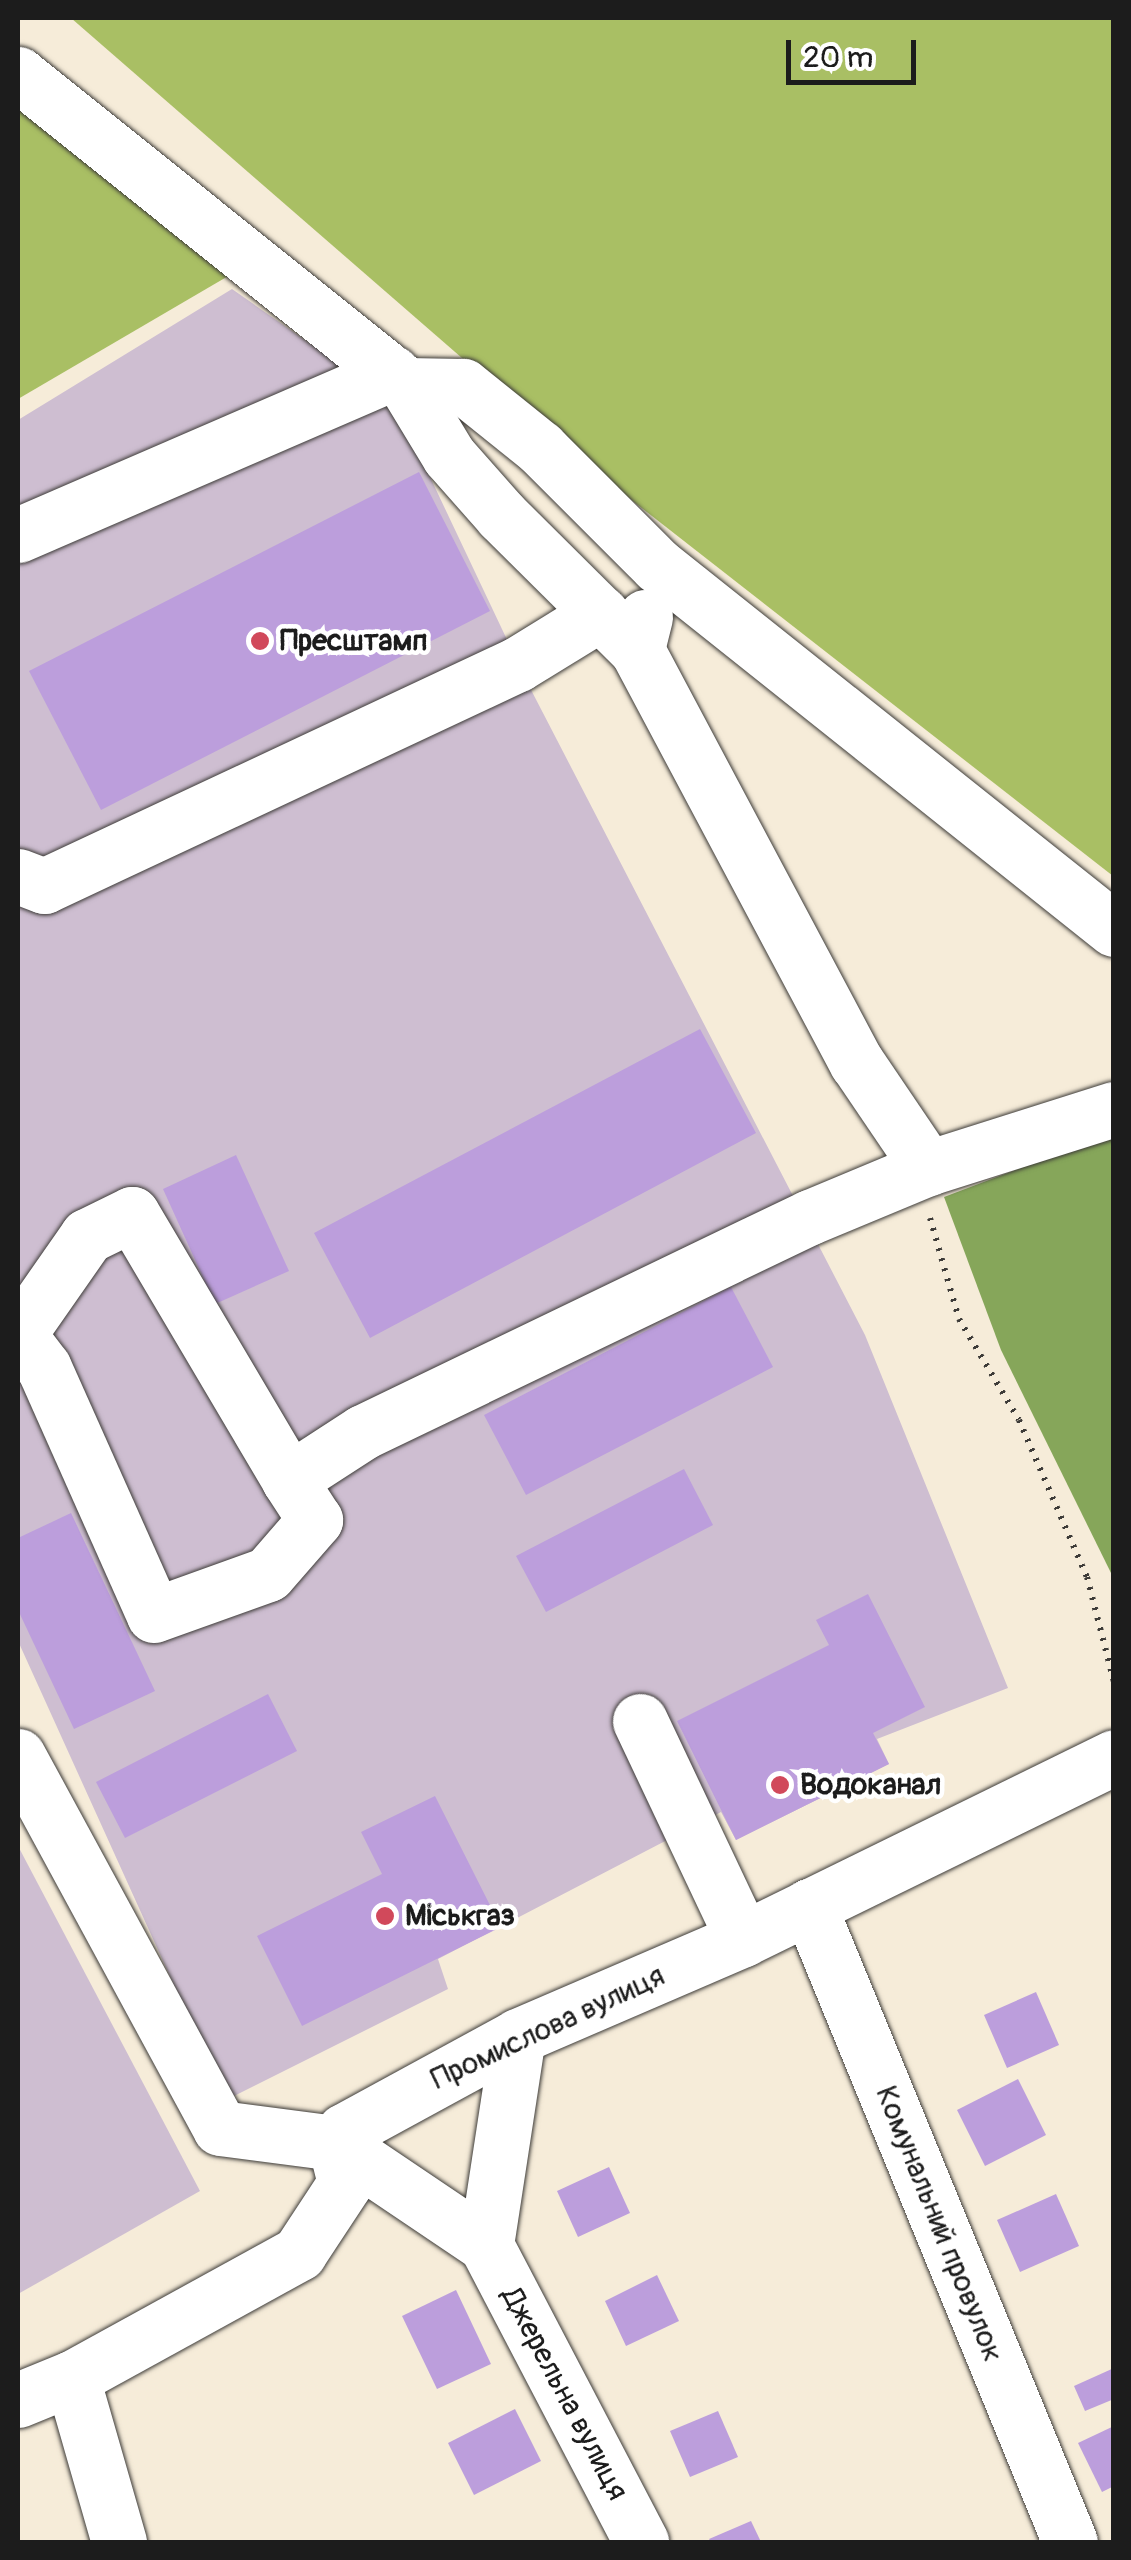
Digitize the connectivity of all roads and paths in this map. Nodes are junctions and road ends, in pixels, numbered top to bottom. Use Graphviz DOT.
graph roads {
  1 [pos="18,74"];
  2 [pos="399,379"];
  3 [pos="18,535"];
  4 [pos="657,566"];
  5 [pos="619,631"];
  6 [pos="18,876"];
  7 [pos="1114,928"];
  8 [pos="1114,1108"];
  9 [pos="928,1168"];
  10 [pos="18,1335"];
  11 [pos="289,1480"];
  12 [pos="1114,1682"];
  13 [pos="640,1721"];
  14 [pos="18,1756"];
  15 [pos="1114,1757"];
  16 [pos="809,1906"];
  17 [pos="743,1940"];
  18 [pos="518,2036"];
  19 [pos="335,2142"];
  20 [pos="486,2245"];
  21 [pos="72,2378"];
  22 [pos="18,2400"];
  23 [pos="119,2542"];
  24 [pos="641,2542"];
  25 [pos="1070,2542"];
  1 -- 2 [label="street"];
  2 -- 3 [label="street"];
  2 -- 4 [label="street"];
  2 -- 5 [label="street"];
  4 -- 5 [label="street"];
  4 -- 7 [label="street"];
  5 -- 6 [label="street"];
  5 -- 9 [label="street"];
  8 -- 9 [label="street"];
  9 -- 11 [label="street"];
  9 -- 12 [label="path"];
  10 -- 11 [label="street"];
  10 -- 11 [label="street"];
  13 -- 17 [label="street"];
  14 -- 19 [label="street"];
  15 -- 16 [label="street, Промислова вулиця"];
  16 -- 17 [label="street, Промислова вулиця"];
  16 -- 25 [label="street, Комунальний провулок"];
  17 -- 18 [label="street, Промислова вулиця"];
  18 -- 19 [label="street, Промислова вулиця"];
  18 -- 20 [label="street"];
  19 -- 20 [label="street"];
  19 -- 21 [label="street"];
  20 -- 24 [label="street, Джерельна вулиця"];
  21 -- 22 [label="street"];
  21 -- 23 [label="street"];
}
